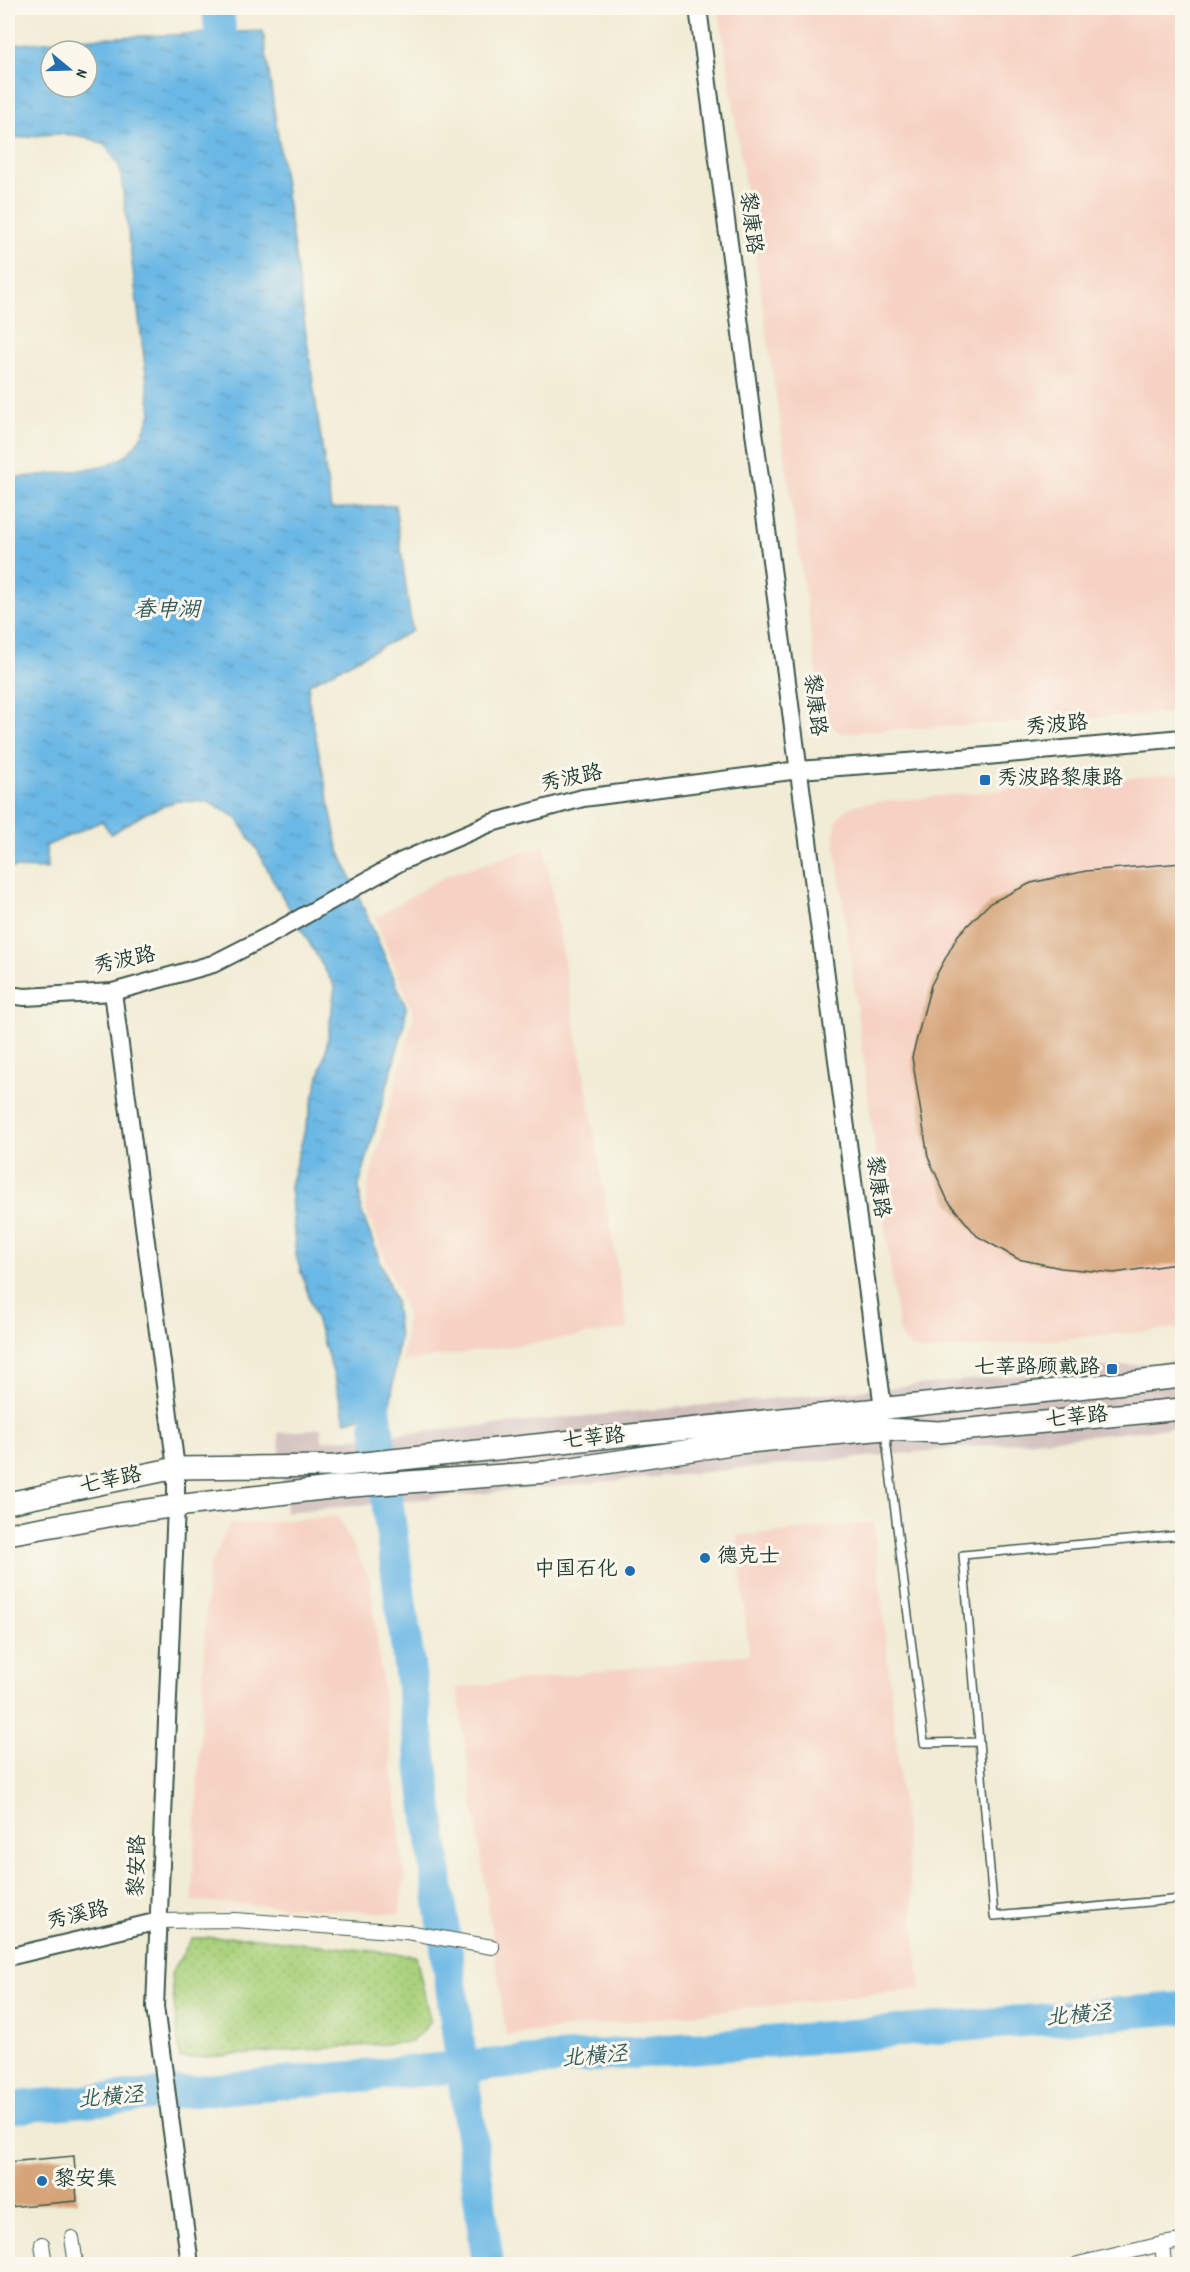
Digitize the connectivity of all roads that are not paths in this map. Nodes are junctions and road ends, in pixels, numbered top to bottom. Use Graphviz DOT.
graph roads {
  1 [pos="698,8"];
  2 [pos="1182,738"];
  3 [pos="799,770"];
  4 [pos="113,992"];
  5 [pos="8,995"];
  6 [pos="1182,1377"];
  7 [pos="1182,1409"];
  8 [pos="884,1419"];
  9 [pos="176,1468"];
  10 [pos="8,1503"];
  11 [pos="176,1506"];
  12 [pos="8,1534"];
  13 [pos="1182,1535"];
  14 [pos="979,1742"];
  15 [pos="1182,1899"];
  16 [pos="159,1922"];
  17 [pos="492,1947"];
  18 [pos="8,1957"];
  19 [pos="72,2238"];
  20 [pos="1182,2241"];
  21 [pos="42,2244"];
  22 [pos="1162,2244"];
  23 [pos="45,2265"];
  24 [pos="76,2265"];
  25 [pos="190,2265"];
  26 [pos="1078,2265"];
  27 [pos="1164,2265"];
  1 -- 3 [label="street, 黎康路"];
  2 -- 3 [label="street, 秀波路"];
  3 -- 4 [label="street, 秀波路"];
  3 -- 8 [label="street, 黎康路"];
  4 -- 5 [label="street, 秀波路"];
  4 -- 9 [label="street, 黎安路"];
  6 -- 8 [label="main road, 七莘路"];
  7 -- 8 [label="main road, 七莘路"];
  8 -- 9 [label="main road, 七莘路"];
  8 -- 11 [label="main road, 七莘路"];
  8 -- 14 [label="lane"];
  9 -- 10 [label="main road, 七莘路"];
  9 -- 11 [label="street, 黎安路"];
  11 -- 12 [label="main road, 七莘路"];
  11 -- 16 [label="street, 黎安路"];
  13 -- 14 [label="lane"];
  14 -- 15 [label="lane"];
  16 -- 17 [label="street"];
  16 -- 18 [label="street, 秀溪路"];
  16 -- 25 [label="street, 黎安路"];
  19 -- 24 [label="street"];
  20 -- 22 [label="street"];
  21 -- 23 [label="street"];
  22 -- 26 [label="street"];
  22 -- 27 [label="street"];
}
